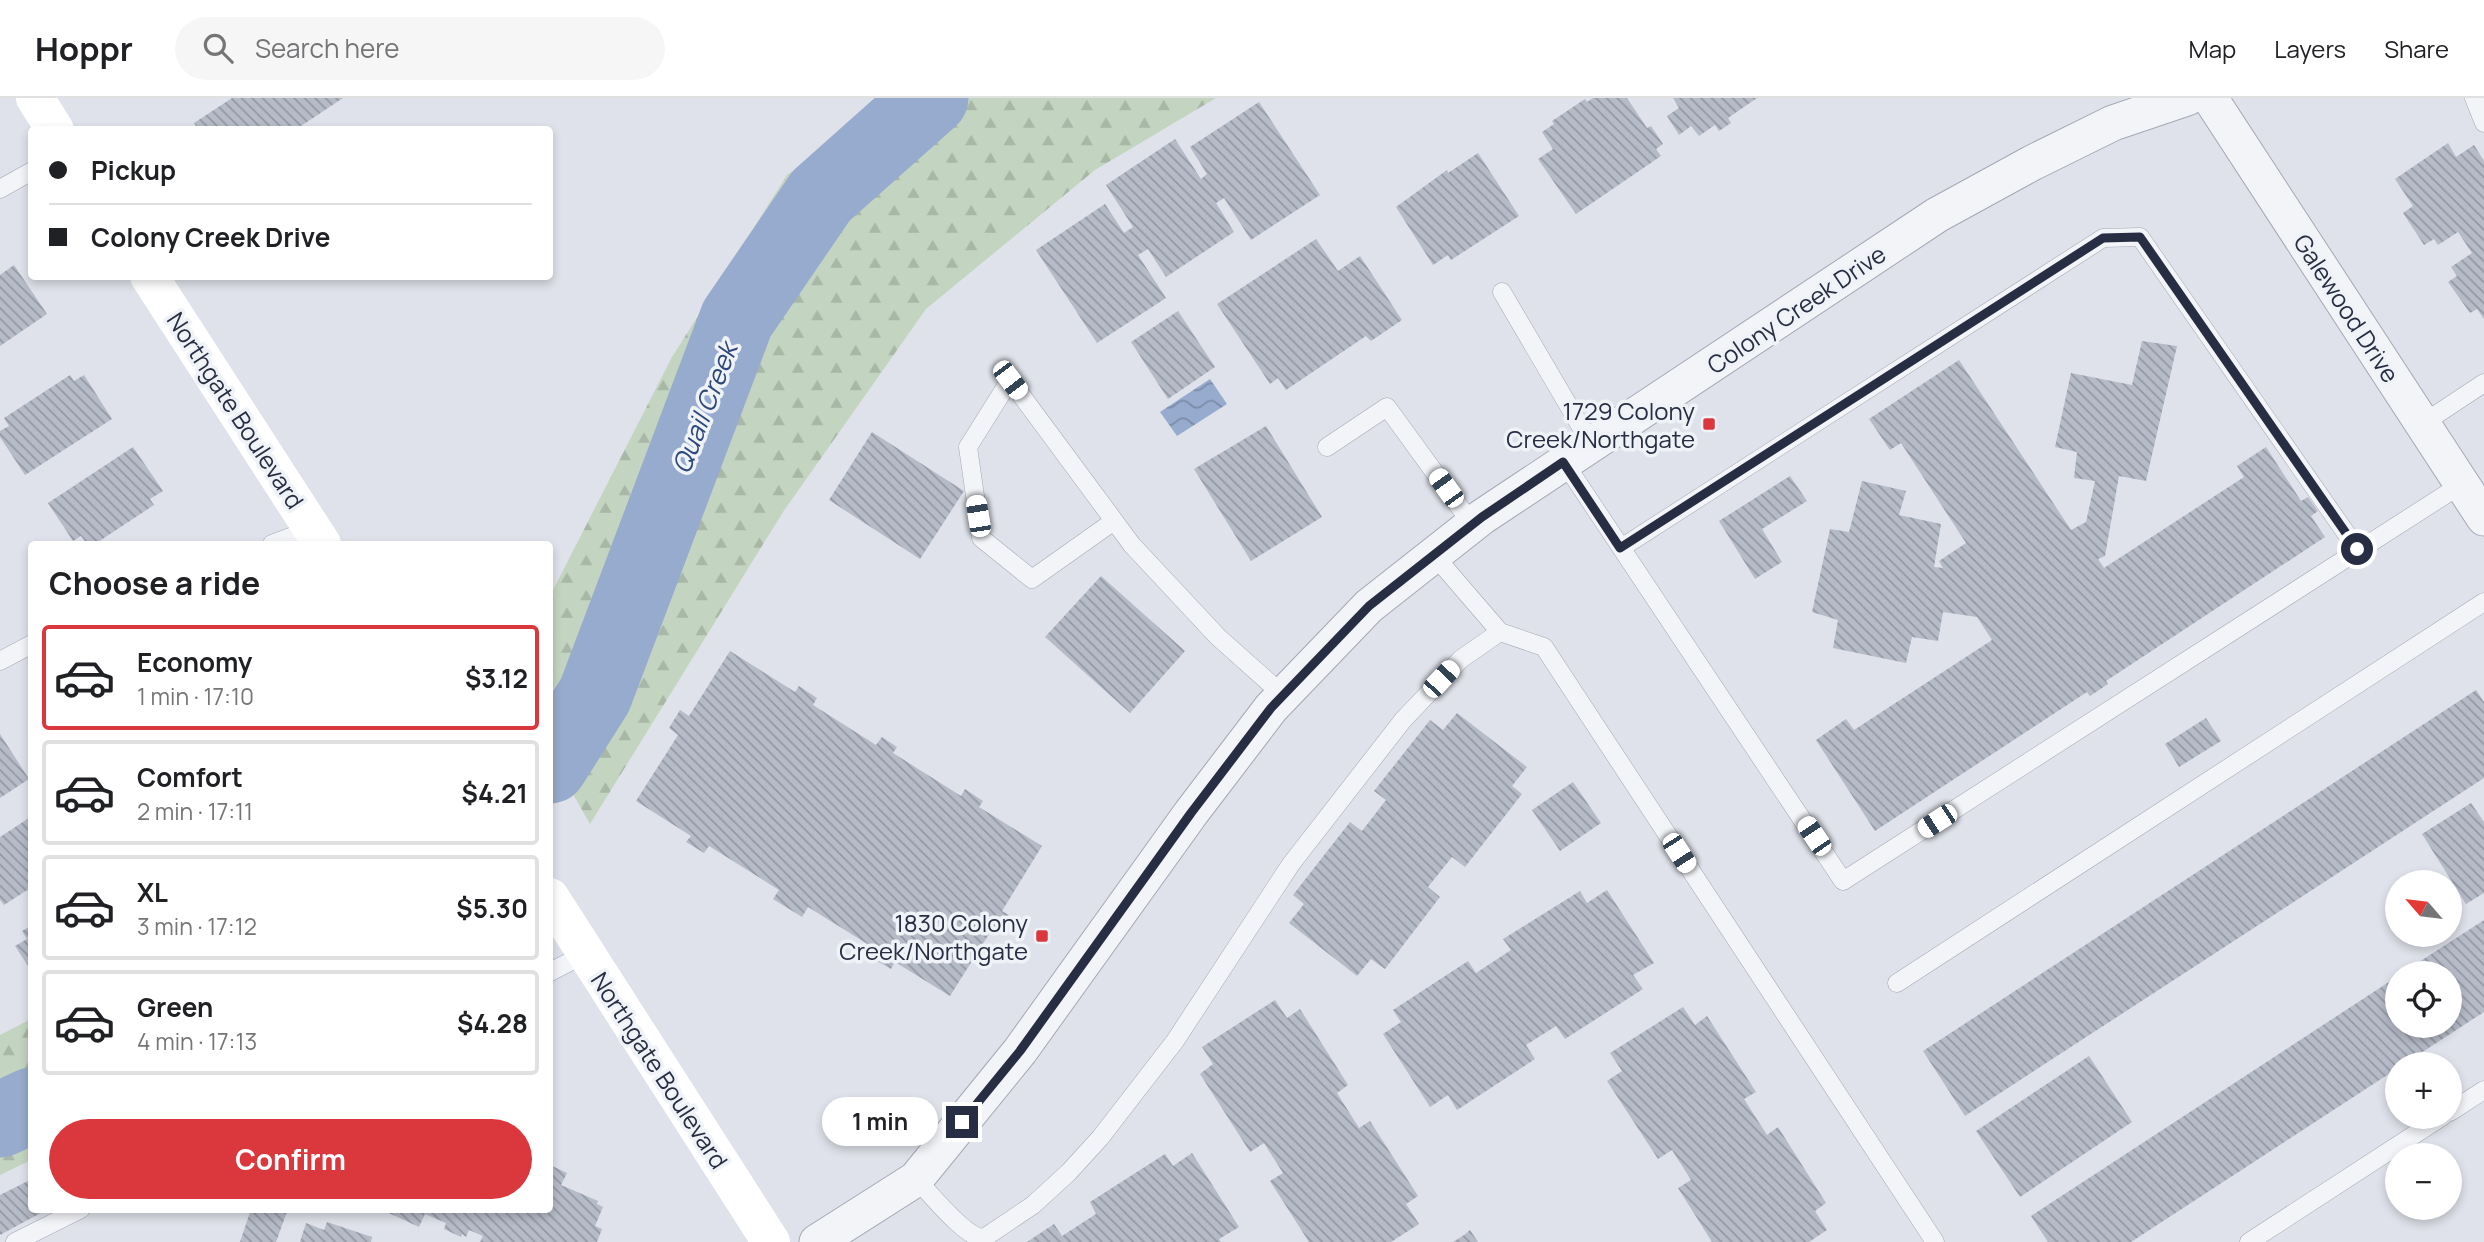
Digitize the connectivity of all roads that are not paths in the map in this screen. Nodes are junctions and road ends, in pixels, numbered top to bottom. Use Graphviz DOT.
graph roads {
  1 [pos="35,98"];
  2 [pos="2187,98"];
  3 [pos="2210,98"];
  4 [pos="2473,98"];
  5 [pos="2484,123"];
  6 [pos="52,126"];
  7 [pos="28,173"];
  8 [pos="0,189"];
  9 [pos="152,280"];
  10 [pos="1502,292"];
  11 [pos="2484,383"];
  12 [pos="2422,424"];
  13 [pos="1327,447"];
  14 [pos="1577,453"];
  15 [pos="2462,484"];
  16 [pos="2484,518"];
  17 [pos="1114,521"];
  18 [pos="1472,524"];
  19 [pos="317,536"];
  20 [pos="289,541"];
  21 [pos="1620,548"];
  22 [pos="2357,549"];
  23 [pos="1433,554"];
  24 [pos="2484,602"];
  25 [pos="1500,632"];
  26 [pos="28,646"];
  27 [pos="0,661"];
  28 [pos="1283,695"];
  29 [pos="553,902"];
  30 [pos="585,954"];
  31 [pos="553,970"];
  32 [pos="1897,983"];
  33 [pos="2484,1090"];
  34 [pos="2462,1104"];
  35 [pos="2423,1129"];
  36 [pos="916,1180"];
  37 [pos="73,1213"];
  38 [pos="15,1242"];
  39 [pos="771,1242"];
  40 [pos="817,1242"];
  41 [pos="1935,1242"];
  42 [pos="2249,1242"];
  1 -- 6 [label="street"];
  2 -- 14 [label="street, Colony Creek Drive"];
  3 -- 12 [label="street, Galewood Drive"];
  4 -- 5 [label="lane"];
  7 -- 8 [label="lane"];
  9 -- 19 [label="street, Northgate Boulevard"];
  10 -- 14 [label="lane"];
  11 -- 12 [label="lane"];
  12 -- 15 [label="street, Galewood Drive"];
  13 -- 18 [label="lane"];
  14 -- 18 [label="street, Colony Creek Drive"];
  14 -- 21 [label="lane"];
  15 -- 16 [label="street, Galewood Drive"];
  15 -- 22 [label="lane"];
  17 -- 17 [label="lane"];
  17 -- 28 [label="lane"];
  18 -- 23 [label="street, Colony Creek Drive"];
  19 -- 20 [label="lane"];
  21 -- 22 [label="lane"];
  21 -- 22 [label="lane"];
  23 -- 25 [label="lane"];
  23 -- 28 [label="street, Colony Creek Drive"];
  24 -- 32 [label="lane"];
  25 -- 36 [label="lane"];
  25 -- 41 [label="lane"];
  26 -- 27 [label="lane"];
  28 -- 36 [label="street, Colony Creek Drive"];
  29 -- 30 [label="street, Northgate Boulevard"];
  30 -- 31 [label="lane"];
  30 -- 39 [label="street, Northgate Boulevard"];
  33 -- 34 [label="lane"];
  35 -- 42 [label="lane"];
  36 -- 40 [label="street, Colony Creek Drive"];
  37 -- 38 [label="lane"];
}
